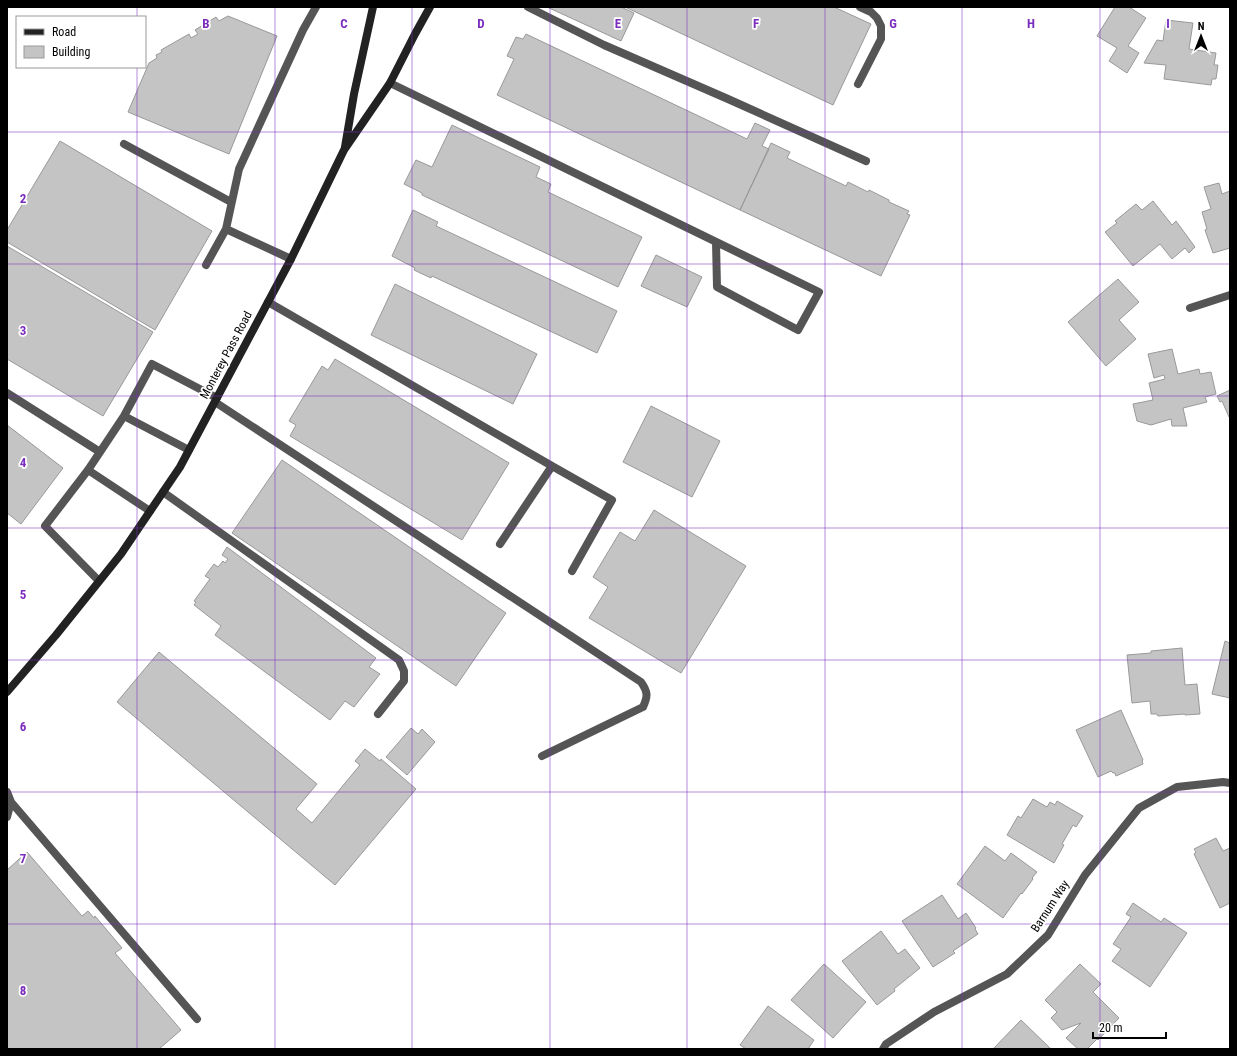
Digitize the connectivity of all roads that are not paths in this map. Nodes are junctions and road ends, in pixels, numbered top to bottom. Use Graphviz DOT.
graph roads {
  1 [pos="316,7"];
  2 [pos="373,7"];
  3 [pos="430,7"];
  4 [pos="528,7"];
  5 [pos="860,7"];
  6 [pos="390,83"];
  7 [pos="858,84"];
  8 [pos="124,144"];
  9 [pos="344,150"];
  10 [pos="866,161"];
  11 [pos="232,202"];
  12 [pos="226,229"];
  13 [pos="716,242"];
  14 [pos="291,259"];
  15 [pos="206,265"];
  16 [pos="1230,295"];
  17 [pos="268,302"];
  18 [pos="1190,308"];
  19 [pos="7,393"];
  20 [pos="216,400"];
  21 [pos="124,416"];
  22 [pos="189,450"];
  23 [pos="100,452"];
  24 [pos="552,466"];
  25 [pos="88,470"];
  26 [pos="163,492"];
  27 [pos="150,511"];
  28 [pos="500,544"];
  29 [pos="572,571"];
  30 [pos="99,581"];
  31 [pos="7,692"];
  32 [pos="378,714"];
  33 [pos="542,756"];
  34 [pos="1230,783"];
  35 [pos="7,792"];
  36 [pos="11,802"];
  37 [pos="7,816"];
  38 [pos="197,1019"];
  39 [pos="882,1049"];
  1 -- 11 [label="street"];
  2 -- 9 [label="main road"];
  3 -- 6 [label="main road, Monterey Pass Road"];
  4 -- 10 [label="street"];
  5 -- 7 [label="street"];
  6 -- 9 [label="main road, Monterey Pass Road"];
  6 -- 13 [label="street"];
  8 -- 11 [label="street"];
  9 -- 14 [label="main road, Monterey Pass Road"];
  11 -- 12 [label="street"];
  12 -- 14 [label="street"];
  12 -- 15 [label="street"];
  13 -- 13 [label="street"];
  14 -- 17 [label="main road, Monterey Pass Road"];
  16 -- 18 [label="street"];
  17 -- 20 [label="main road, Monterey Pass Road"];
  17 -- 24 [label="street"];
  19 -- 23 [label="street"];
  20 -- 21 [label="street"];
  20 -- 22 [label="main road, Monterey Pass Road"];
  20 -- 33 [label="street"];
  21 -- 22 [label="street"];
  21 -- 23 [label="street"];
  22 -- 26 [label="main road, Monterey Pass Road"];
  23 -- 25 [label="street"];
  24 -- 28 [label="street"];
  24 -- 29 [label="street"];
  25 -- 27 [label="street"];
  25 -- 30 [label="street"];
  26 -- 27 [label="main road, Monterey Pass Road"];
  26 -- 32 [label="street"];
  27 -- 30 [label="main road, Monterey Pass Road"];
  30 -- 31 [label="main road, Monterey Pass Road"];
  34 -- 39 [label="street, Barnum Way"];
  35 -- 36 [label="street"];
  36 -- 37 [label="street"];
  36 -- 38 [label="street"];
}
